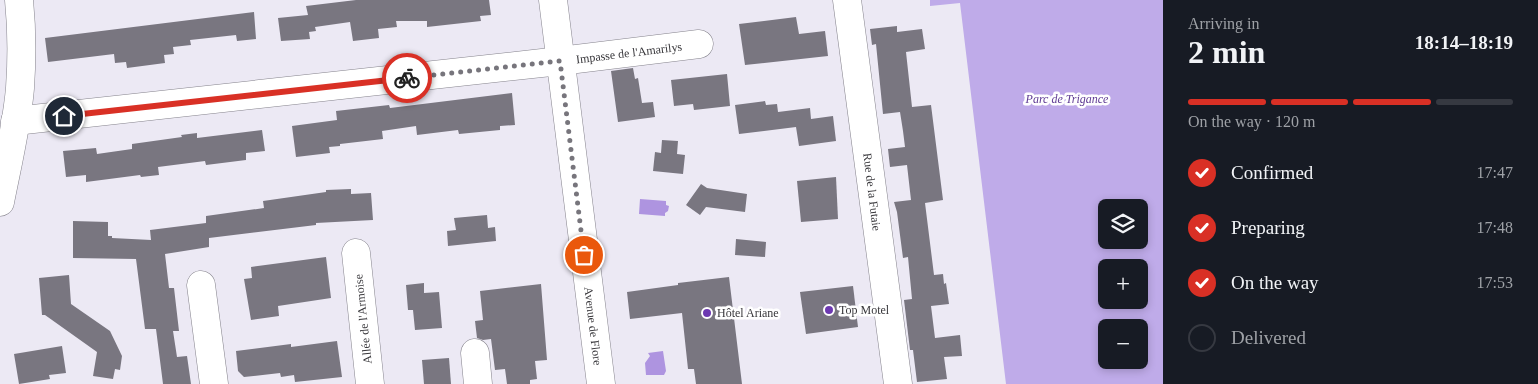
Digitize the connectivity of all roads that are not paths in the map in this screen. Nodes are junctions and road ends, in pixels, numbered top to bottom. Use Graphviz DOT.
graph roads {
  1 [pos="19,0"];
  2 [pos="553,0"];
  3 [pos="847,0"];
  4 [pos="699,44"];
  5 [pos="560,61"];
  6 [pos="11,116"];
  7 [pos="0,202"];
  8 [pos="356,253"];
  9 [pos="201,285"];
  10 [pos="475,353"];
  11 [pos="214,384"];
  12 [pos="370,384"];
  13 [pos="478,384"];
  14 [pos="600,384"];
  15 [pos="898,384"];
  1 -- 6 [label="street"];
  2 -- 5 [label="street, Avenue de Flore"];
  3 -- 15 [label="street, Rue de la Futaie"];
  4 -- 5 [label="street, Impasse de l'Amarilys"];
  5 -- 6 [label="street, Impasse de l'Amarilys"];
  5 -- 14 [label="street, Avenue de Flore"];
  6 -- 7 [label="street"];
  8 -- 12 [label="street, Allée de l'Armoise"];
  9 -- 11 [label="street"];
  10 -- 13 [label="street"];
}
